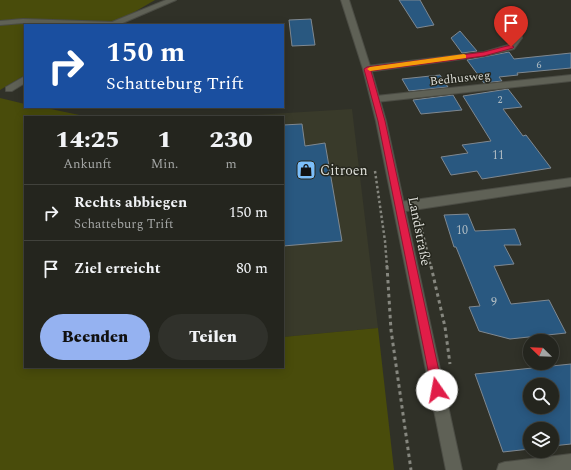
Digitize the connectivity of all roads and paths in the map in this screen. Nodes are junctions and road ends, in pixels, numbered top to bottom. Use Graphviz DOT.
graph roads {
  1 [pos="172,0"];
  2 [pos="345,0"];
  3 [pos="0,23"];
  4 [pos="112,24"];
  5 [pos="520,25"];
  6 [pos="367,69"];
  7 [pos="571,78"];
  8 [pos="24,80"];
  9 [pos="9,89"];
  10 [pos="376,99"];
  11 [pos="374,164"];
  12 [pos="571,182"];
  13 [pos="400,207"];
  14 [pos="571,462"];
  15 [pos="412,470"];
  16 [pos="454,470"];
  17 [pos="505,470"];
  1 -- 4 [label="street"];
  2 -- 6 [label="street, Landstraße"];
  3 -- 4 [label="street"];
  5 -- 6 [label="street"];
  6 -- 10 [label="street, Landstraße"];
  7 -- 10 [label="street, Bedhusweg"];
  8 -- 9 [label="street"];
  10 -- 13 [label="street, Landstraße"];
  11 -- 15 [label="path"];
  12 -- 13 [label="street"];
  13 -- 16 [label="street, Landstraße"];
  14 -- 17 [label="street"];
}
